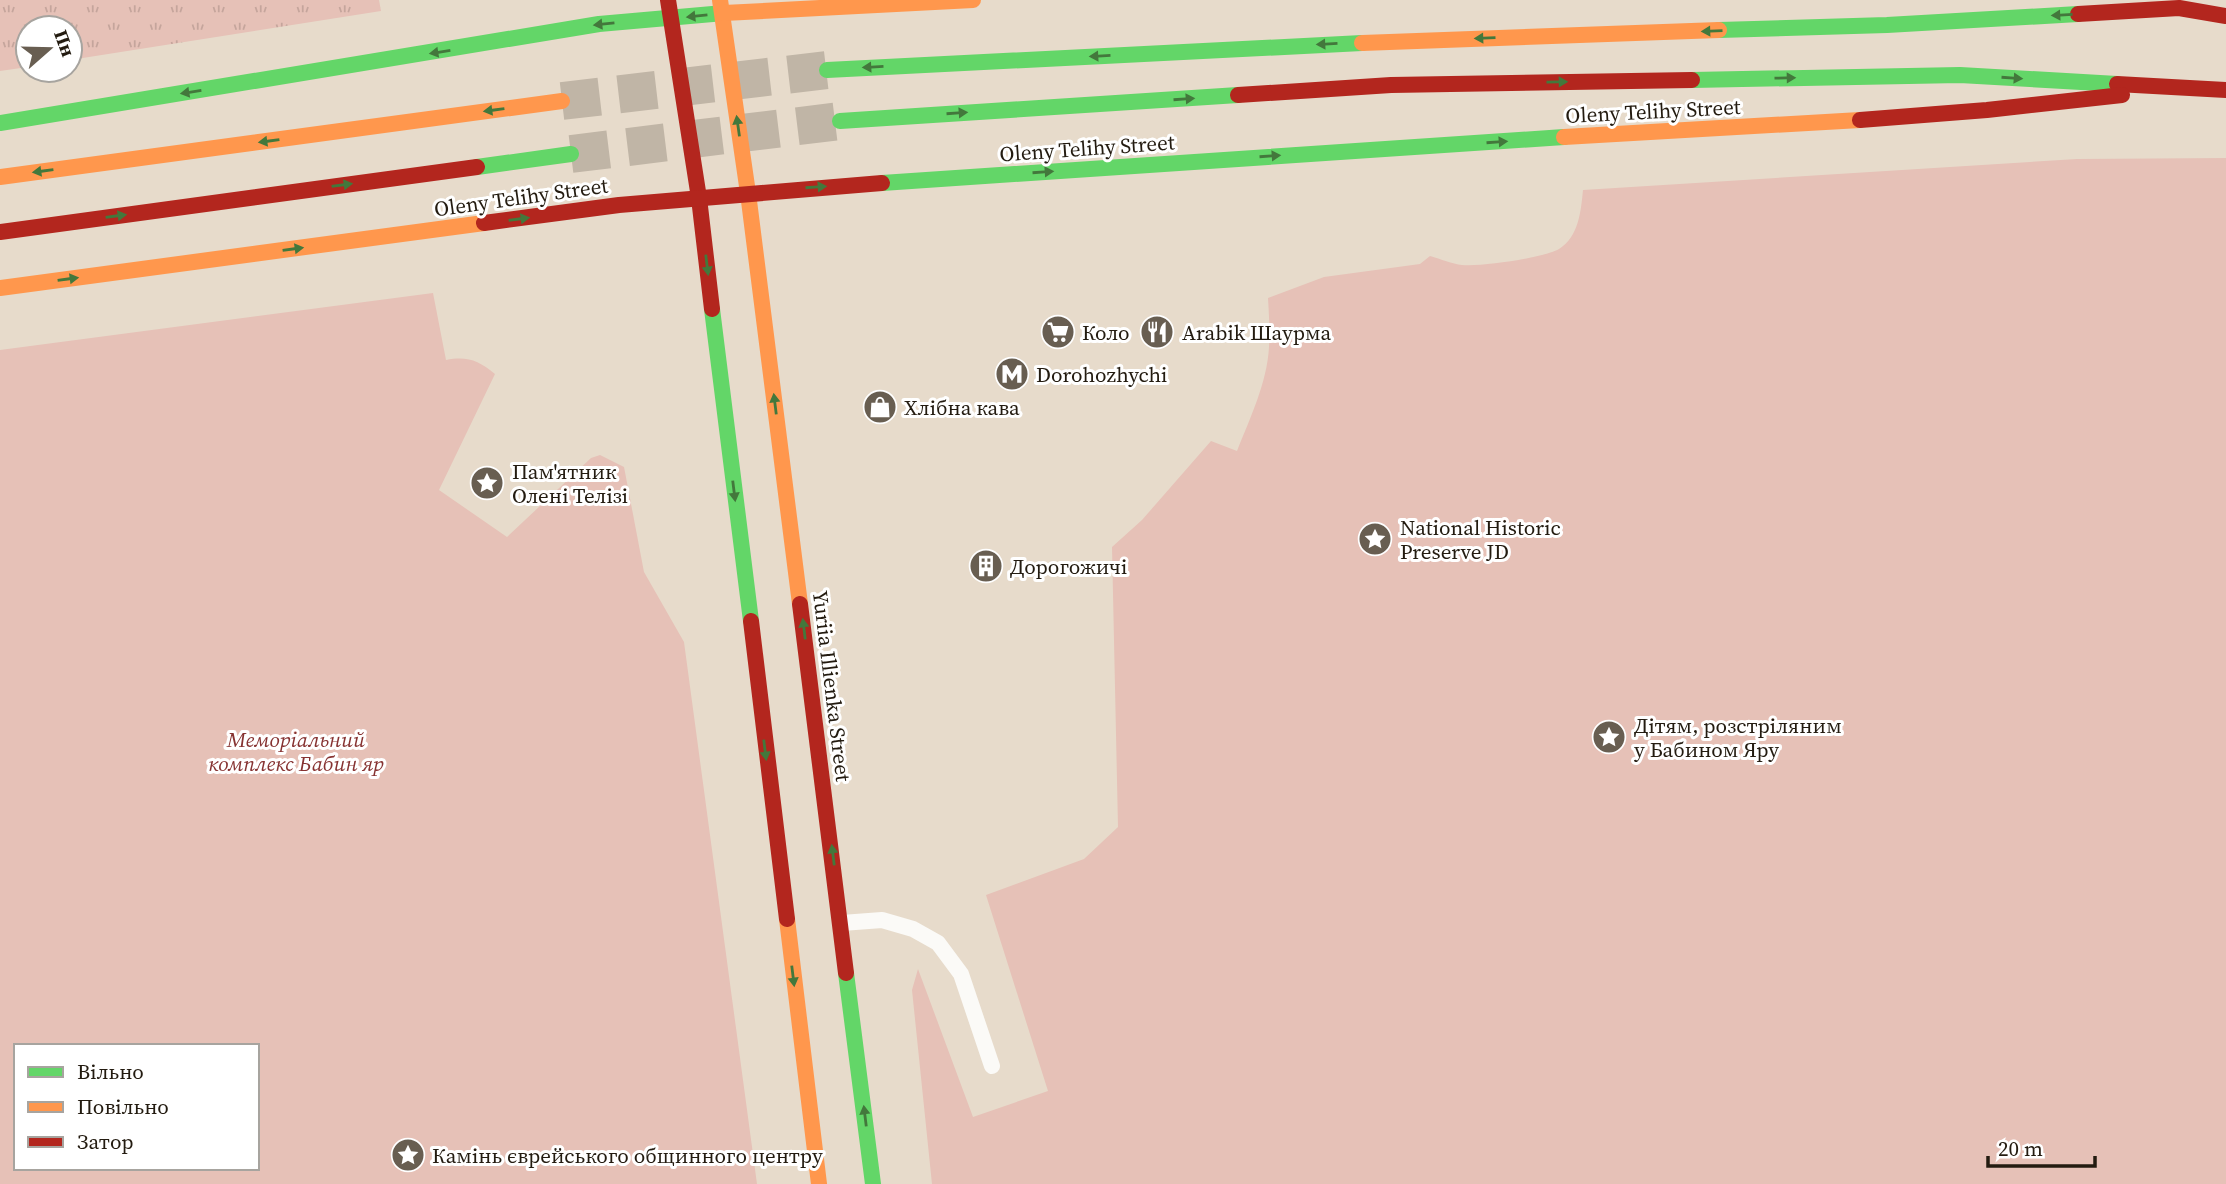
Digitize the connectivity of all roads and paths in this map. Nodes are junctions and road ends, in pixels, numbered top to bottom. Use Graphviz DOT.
graph roads {
  1 [pos="668,0"];
  2 [pos="972,0"];
  3 [pos="2093,0"];
  4 [pos="721,6"];
  5 [pos="2179,8"];
  6 [pos="2226,16"];
  7 [pos="671,19"];
  8 [pos="827,70"];
  9 [pos="2180,88"];
  10 [pos="2226,90"];
  11 [pos="562,101"];
  12 [pos="840,121"];
  13 [pos="0,123"];
  14 [pos="571,154"];
  15 [pos="0,177"];
  16 [pos="748,193"];
  17 [pos="699,198"];
  18 [pos="0,232"];
  19 [pos="0,288"];
  20 [pos="842,923"];
  21 [pos="992,1066"];
  22 [pos="819,1184"];
  23 [pos="873,1184"];
  1 -- 7 [label="main road"];
  2 -- 4 [label="main road"];
  3 -- 5 [label="main road"];
  4 -- 7 [label="main road, one-way"];
  16 -- 4 [label="main road, Yuriia Illienka Street, one-way"];
  5 -- 6 [label="main road"];
  5 -- 8 [label="main road, one-way"];
  7 -- 13 [label="main road, one-way"];
  7 -- 17 [label="main road"];
  9 -- 10 [label="main road, Oleny Telihy Street"];
  12 -- 9 [label="main road, Oleny Telihy Street, one-way"];
  16 -- 9 [label="main road, Oleny Telihy Street, one-way"];
  11 -- 15 [label="main road, one-way"];
  18 -- 14 [label="main road, Oleny Telihy Street, one-way"];
  16 -- 17 [label="main road, Oleny Telihy Street"];
  20 -- 16 [label="main road, Yuriia Illienka Street, one-way"];
  19 -- 17 [label="main road, Oleny Telihy Street, one-way"];
  17 -- 22 [label="main road, one-way"];
  20 -- 21 [label="lane"];
  23 -- 20 [label="main road, Yuriia Illienka Street, one-way"];
}
